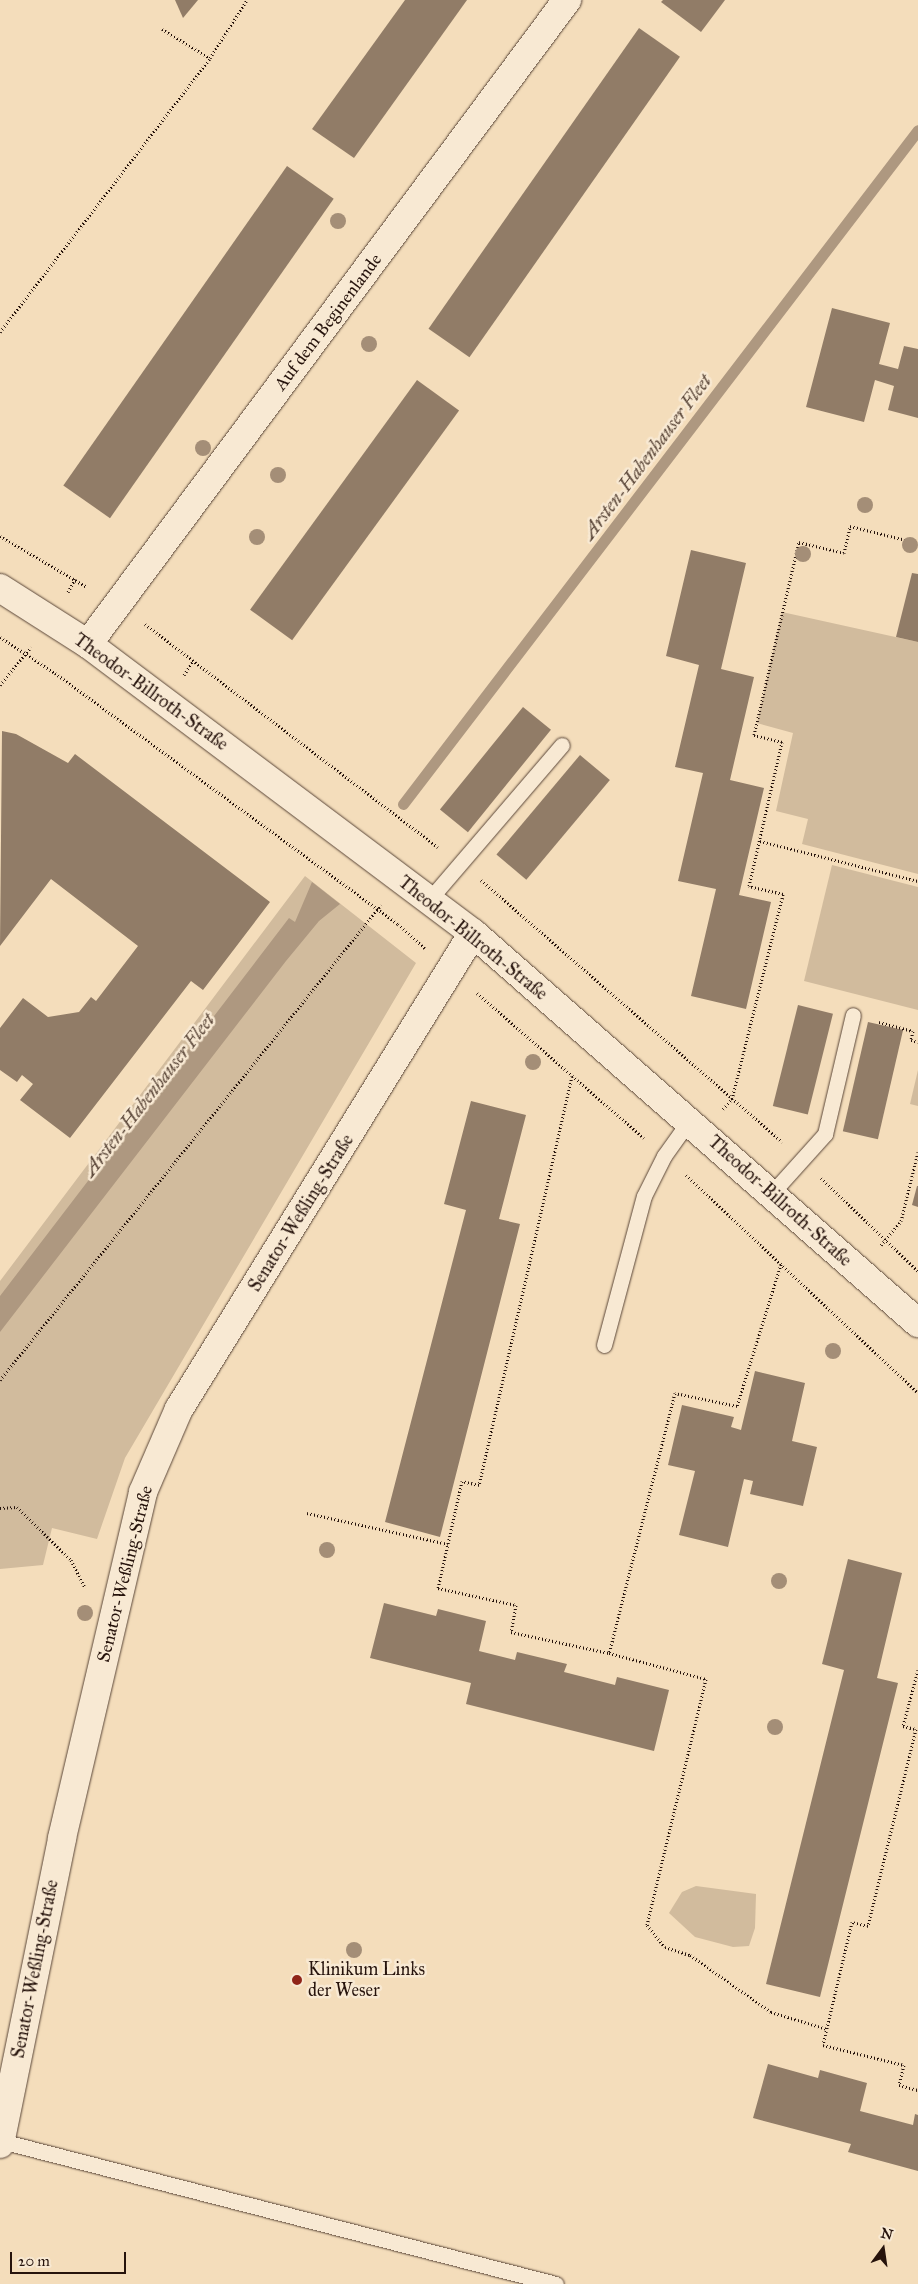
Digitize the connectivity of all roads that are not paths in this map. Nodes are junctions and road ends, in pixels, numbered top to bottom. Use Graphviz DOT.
graph roads {
  1 [pos="567,0"];
  2 [pos="0,588"];
  3 [pos="88,644"];
  4 [pos="562,745"];
  5 [pos="429,900"];
  6 [pos="473,933"];
  7 [pos="853,1015"];
  8 [pos="696,1127"];
  9 [pos="771,1194"];
  10 [pos="918,1323"];
  11 [pos="604,1345"];
  12 [pos="0,2142"];
  13 [pos="556,2284"];
  1 -- 3 [label="street, Auf dem Beginenlande"];
  2 -- 3 [label="street, Theodor-Billroth-Straße"];
  3 -- 5 [label="street, Theodor-Billroth-Straße"];
  4 -- 5 [label="lane"];
  5 -- 6 [label="street, Theodor-Billroth-Straße"];
  6 -- 8 [label="street, Theodor-Billroth-Straße"];
  6 -- 12 [label="street, Senator-Weßling-Straße"];
  7 -- 9 [label="lane"];
  8 -- 9 [label="street, Theodor-Billroth-Straße"];
  8 -- 11 [label="lane"];
  9 -- 10 [label="street, Theodor-Billroth-Straße"];
  12 -- 13 [label="lane"];
}
